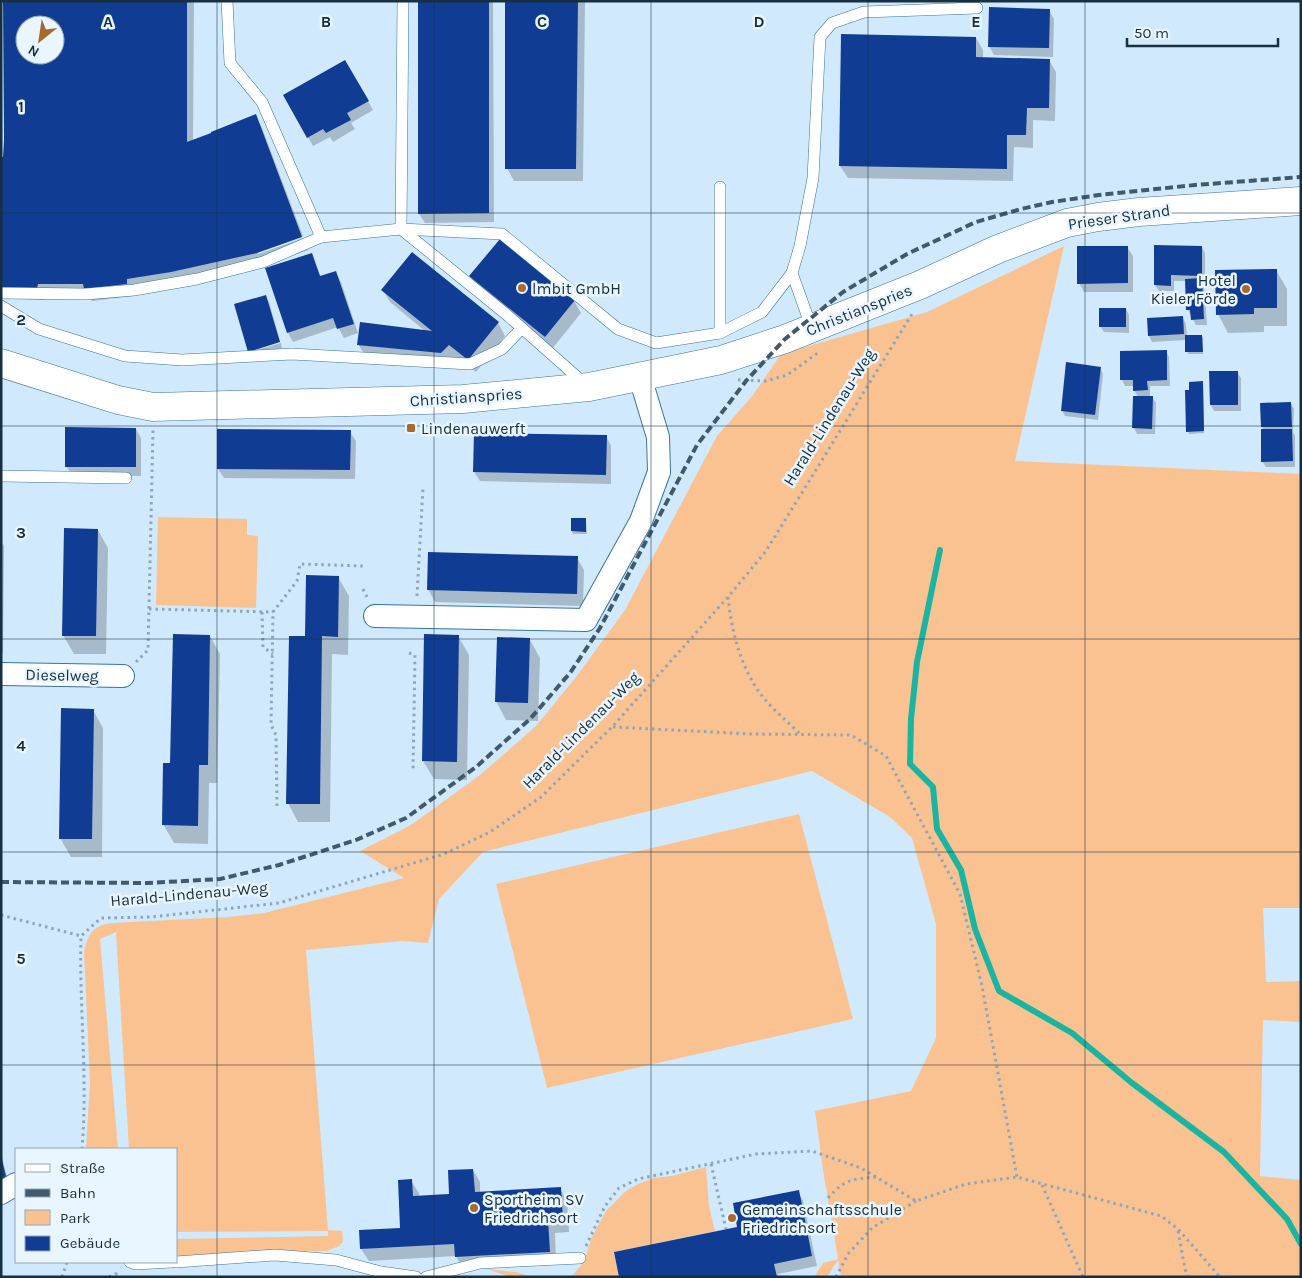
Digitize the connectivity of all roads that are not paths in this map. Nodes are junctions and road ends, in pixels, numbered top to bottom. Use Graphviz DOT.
graph roads {
  1 [pos="226,1"];
  2 [pos="403,1"];
  3 [pos="977,8"];
  4 [pos="720,187"];
  5 [pos="1301,200"];
  6 [pos="401,229"];
  7 [pos="321,237"];
  8 [pos="792,273"];
  9 [pos="920,285"];
  10 [pos="1,293"];
  11 [pos="1,306"];
  12 [pos="522,328"];
  13 [pos="812,329"];
  14 [pos="720,333"];
  15 [pos="1,363"];
  16 [pos="640,377"];
  17 [pos="589,387"];
  18 [pos="1,476"];
  19 [pos="126,478"];
  20 [pos="375,616"];
  21 [pos="1,674"];
  22 [pos="123,676"];
  23 [pos="15,1185"];
  24 [pos="1,1193"];
  25 [pos="580,1258"];
  26 [pos="178,1262"];
  27 [pos="132,1263"];
  28 [pos="154,1263"];
  29 [pos="379,1274"];
  30 [pos="416,1277"];
  31 [pos="426,1277"];
  1 -- 7 [label="lane"];
  2 -- 6 [label="lane"];
  3 -- 8 [label="lane"];
  4 -- 14 [label="lane"];
  5 -- 9 [label="street, Prieser Strand"];
  6 -- 7 [label="lane"];
  6 -- 12 [label="lane"];
  6 -- 14 [label="lane"];
  7 -- 10 [label="lane"];
  8 -- 13 [label="lane"];
  8 -- 14 [label="lane"];
  9 -- 13 [label="street, Christianspries"];
  11 -- 12 [label="lane"];
  12 -- 17 [label="lane"];
  13 -- 16 [label="street, Christianspries"];
  15 -- 17 [label="street, Christianspries"];
  16 -- 17 [label="street, Christianspries"];
  16 -- 20 [label="street"];
  18 -- 19 [label="lane"];
  21 -- 22 [label="street, Dieselweg"];
  23 -- 24 [label="street"];
  25 -- 31 [label="lane"];
  26 -- 29 [label="lane"];
  27 -- 28 [label="lane"];
  29 -- 30 [label="lane"];
}
